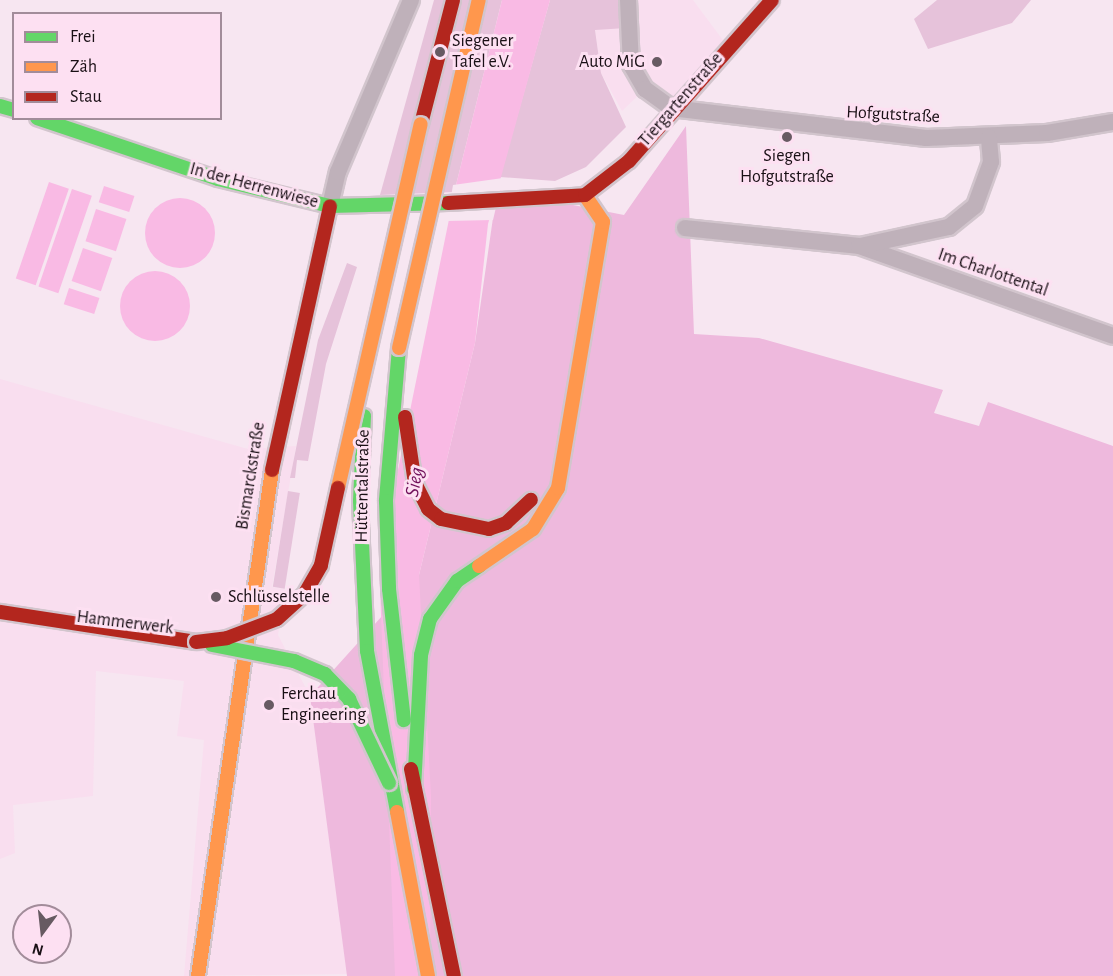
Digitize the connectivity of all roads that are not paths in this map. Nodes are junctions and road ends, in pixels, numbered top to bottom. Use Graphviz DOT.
graph roads {
  1 [pos="411,0"];
  2 [pos="453,0"];
  3 [pos="479,0"];
  4 [pos="628,0"];
  5 [pos="772,0"];
  6 [pos="671,108"];
  7 [pos="43,120"];
  8 [pos="1113,122"];
  9 [pos="989,137"];
  10 [pos="585,195"];
  11 [pos="330,206"];
  12 [pos="583,217"];
  13 [pos="685,228"];
  14 [pos="859,246"];
  15 [pos="1113,336"];
  16 [pos="399,348"];
  17 [pos="369,371"];
  18 [pos="537,487"];
  19 [pos="0,612"];
  20 [pos="0,626"];
  21 [pos="196,642"];
  22 [pos="245,659"];
  23 [pos="389,783"];
  24 [pos="414,789"];
  25 [pos="195,976"];
  26 [pos="429,976"];
  27 [pos="454,976"];
  1 -- 11 [label="street, Bismarckstraße"];
  2 -- 17 [label="main road, Hüttentalstraße, bridge"];
  3 -- 16 [label="main road, Hüttentalstraße, bridge"];
  4 -- 6 [label="street"];
  5 -- 6 [label="main road, Tiergartenstraße"];
  6 -- 9 [label="street, Hofgutstraße"];
  6 -- 10 [label="main road, Tiergartenstraße"];
  7 -- 11 [label="main road, In der Herrenwiese"];
  8 -- 9 [label="street, Hofgutstraße"];
  9 -- 14 [label="street, Im Charlottental"];
  10 -- 11 [label="main road, In der Herrenwiese, bridge"];
  10 -- 12 [label="main road"];
  10 -- 24 [label="main road"];
  11 -- 22 [label="main road, Bismarckstraße"];
  13 -- 14 [label="street, Im Charlottental"];
  14 -- 15 [label="street, Im Charlottental"];
  16 -- 18 [label="main road"];
  16 -- 24 [label="main road, Hüttentalstraße"];
  17 -- 21 [label="main road, bridge"];
  17 -- 23 [label="main road, Hüttentalstraße, bridge"];
  19 -- 21 [label="main road"];
  20 -- 22 [label="street, Hammerwerk"];
  21 -- 23 [label="main road, bridge"];
  22 -- 25 [label="main road, Bismarckstraße"];
  23 -- 26 [label="main road, Hüttentalstraße"];
  24 -- 27 [label="main road, Hüttentalstraße"];
}
